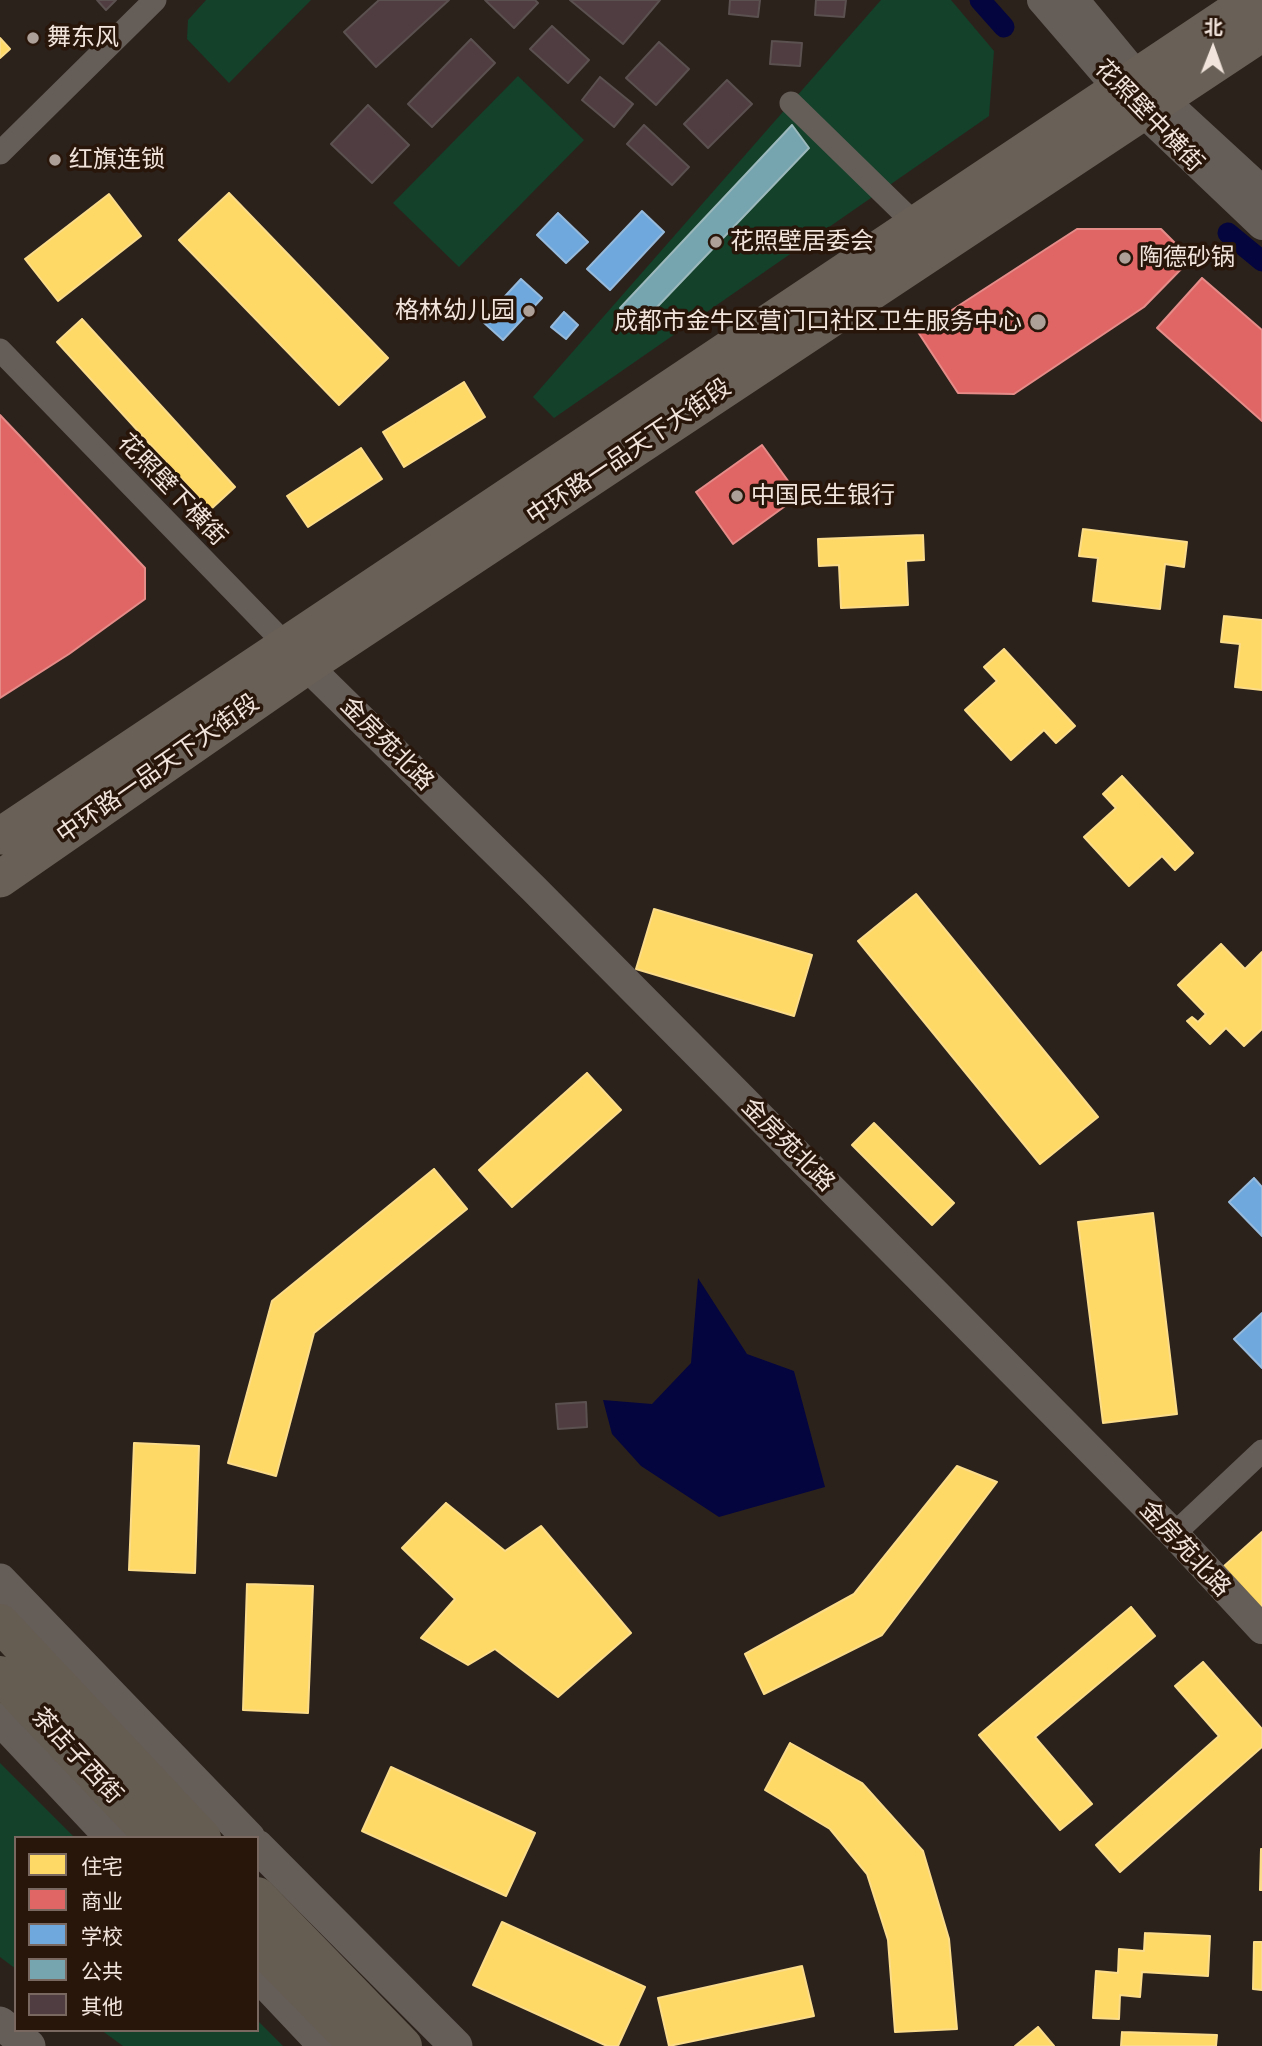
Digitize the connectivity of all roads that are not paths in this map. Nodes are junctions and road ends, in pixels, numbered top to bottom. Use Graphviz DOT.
graph roads {
  1 [pos="155,0"];
  2 [pos="1042,0"];
  3 [pos="1074,0"];
  4 [pos="1251,0"];
  5 [pos="1262,33"];
  6 [pos="1139,93"];
  7 [pos="791,103"];
  8 [pos="0,153"];
  9 [pos="1262,191"];
  10 [pos="914,223"];
  11 [pos="1262,225"];
  12 [pos="0,350"];
  13 [pos="296,655"];
  14 [pos="0,836"];
  15 [pos="0,879"];
  16 [pos="1262,1451"];
  17 [pos="1174,1534"];
  18 [pos="0,1580"];
  19 [pos="0,1623"];
  20 [pos="1262,1629"];
  21 [pos="0,1675"];
  22 [pos="0,1719"];
  23 [pos="110,1836"];
  24 [pos="153,1836"];
  25 [pos="200,1836"];
  26 [pos="247,1836"];
  27 [pos="259,1848"];
  28 [pos="259,1890"];
  29 [pos="259,1898"];
  30 [pos="259,1944"];
  31 [pos="259,1976"];
  32 [pos="0,2023"];
  33 [pos="402,2044"];
  34 [pos="29,2046"];
  35 [pos="325,2046"];
  36 [pos="359,2046"];
  37 [pos="455,2046"];
  1 -- 8 [label="street"];
  2 -- 6 [label="street, 花照壁中横街"];
  3 -- 6 [label="street, 花照壁中横街"];
  4 -- 6 [label="main road, 中环路一品天下大街段"];
  5 -- 6 [label="main road, 中环路一品天下大街段"];
  6 -- 9 [label="street, 花照壁中横街"];
  6 -- 10 [label="main road, 中环路一品天下大街段"];
  6 -- 11 [label="street, 花照壁中横街"];
  6 -- 13 [label="main road, 中环路一品天下大街段"];
  7 -- 10 [label="street"];
  10 -- 13 [label="main road, 中环路一品天下大街段"];
  12 -- 13 [label="street, 花照壁下横街"];
  13 -- 14 [label="main road, 中环路一品天下大街段"];
  13 -- 15 [label="main road, 中环路一品天下大街段"];
  13 -- 17 [label="street, 金房苑北路"];
  16 -- 17 [label="street"];
  17 -- 20 [label="street, 金房苑北路"];
  18 -- 26 [label="main road"];
  19 -- 25 [label="highway"];
  21 -- 24 [label="highway, 茶店子西街"];
  22 -- 23 [label="main road"];
  27 -- 37 [label="main road"];
  28 -- 37 [label="main road"];
  29 -- 33 [label="highway"];
  30 -- 36 [label="highway"];
  31 -- 35 [label="main road"];
  32 -- 34 [label="main road"];
}
